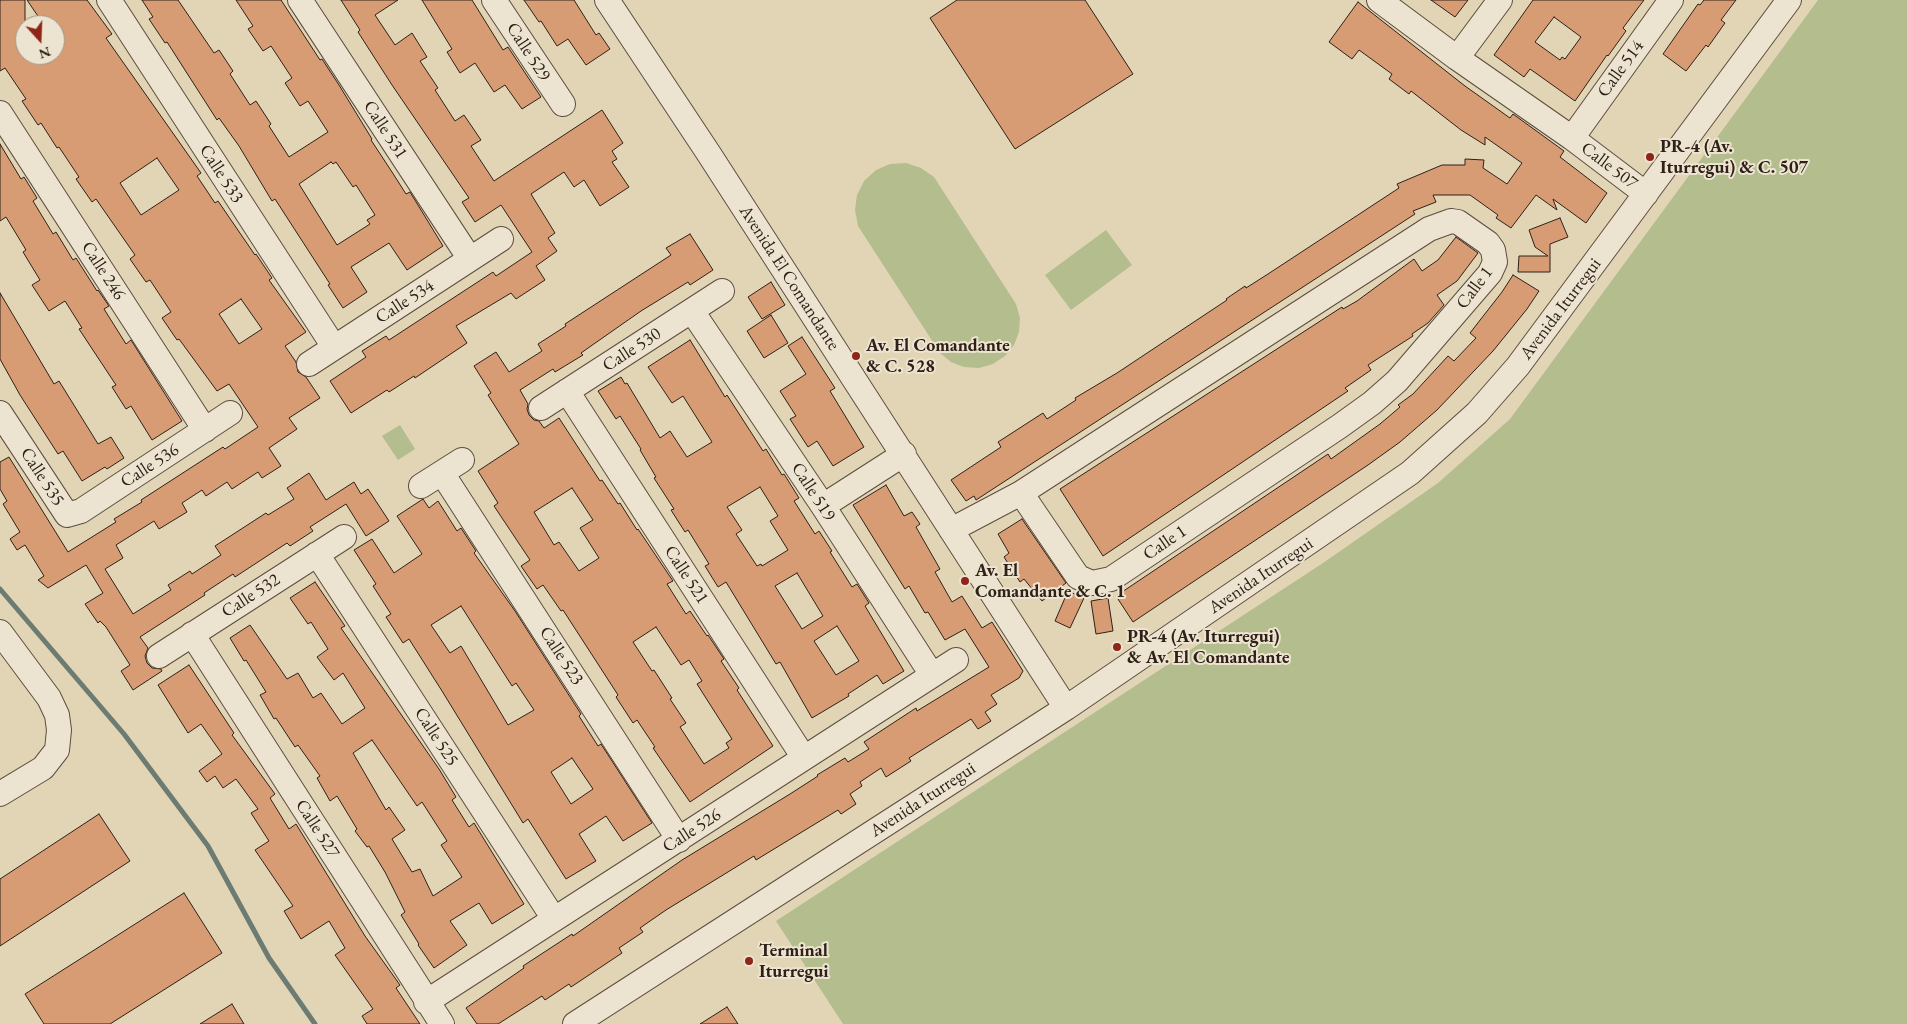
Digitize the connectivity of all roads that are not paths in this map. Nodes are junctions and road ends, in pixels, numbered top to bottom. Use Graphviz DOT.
graph roads {
  1 [pos="109,0"];
  2 [pos="300,0"];
  3 [pos="494,0"];
  4 [pos="608,0"];
  5 [pos="1379,0"];
  6 [pos="1500,0"];
  7 [pos="1671,0"];
  8 [pos="1789,0"];
  9 [pos="1457,58"];
  10 [pos="563,104"];
  11 [pos="0,113"];
  12 [pos="1572,138"];
  13 [pos="1646,194"];
  14 [pos="501,239"];
  15 [pos="470,259"];
  16 [pos="722,291"];
  17 [pos="692,311"];
  18 [pos="334,347"];
  19 [pos="309,364"];
  20 [pos="568,392"];
  21 [pos="541,408"];
  22 [pos="0,413"];
  23 [pos="230,413"];
  24 [pos="205,430"];
  25 [pos="904,454"];
  26 [pos="462,460"];
  27 [pos="442,473"];
  28 [pos="421,486"];
  29 [pos="1021,493"];
  30 [pos="822,506"];
  31 [pos="67,515"];
  32 [pos="951,530"];
  33 [pos="344,537"];
  34 [pos="317,554"];
  35 [pos="0,632"];
  36 [pos="192,634"];
  37 [pos="159,656"];
  38 [pos="956,660"];
  39 [pos="932,675"];
  40 [pos="1066,708"];
  41 [pos="804,758"];
  42 [pos="0,794"];
  43 [pos="679,840"];
  44 [pos="554,919"];
  45 [pos="426,1002"];
  46 [pos="442,1024"];
  47 [pos="574,1024"];
  1 -- 18 [label="street, Calle 533"];
  2 -- 15 [label="street, Calle 531"];
  3 -- 10 [label="street, Calle 529"];
  4 -- 25 [label="street, Avenida El Comandante"];
  5 -- 9 [label="street, Calle 507"];
  6 -- 9 [label="street"];
  7 -- 12 [label="street, Calle 514"];
  8 -- 13 [label="street, Avenida Iturregui"];
  9 -- 12 [label="street, Calle 507"];
  11 -- 24 [label="street, Calle 246"];
  12 -- 13 [label="street, Calle 507"];
  13 -- 40 [label="street, Avenida Iturregui"];
  14 -- 15 [label="street, Calle 534"];
  15 -- 18 [label="street, Calle 534"];
  16 -- 17 [label="street, Calle 530"];
  17 -- 20 [label="street, Calle 530"];
  17 -- 30 [label="street, Calle 519"];
  18 -- 19 [label="street, Calle 534"];
  20 -- 21 [label="street, Calle 530"];
  20 -- 41 [label="street, Calle 521"];
  22 -- 31 [label="street, Calle 535"];
  23 -- 24 [label="street, Calle 536"];
  24 -- 31 [label="street, Calle 536"];
  25 -- 30 [label="street"];
  25 -- 32 [label="street, Avenida El Comandante"];
  26 -- 27 [label="street"];
  27 -- 28 [label="street"];
  27 -- 43 [label="street, Calle 523"];
  29 -- 29 [label="street, Calle 1"];
  29 -- 32 [label="street, Calle 1"];
  30 -- 39 [label="street, Calle 519"];
  32 -- 40 [label="street, Avenida El Comandante"];
  33 -- 34 [label="street, Calle 532"];
  34 -- 36 [label="street, Calle 532"];
  34 -- 44 [label="street, Calle 525"];
  35 -- 42 [label="street"];
  36 -- 37 [label="street, Calle 532"];
  36 -- 45 [label="street, Calle 527"];
  38 -- 39 [label="street, Calle 526"];
  39 -- 41 [label="street, Calle 526"];
  40 -- 47 [label="street, Avenida Iturregui"];
  41 -- 43 [label="street, Calle 526"];
  43 -- 44 [label="street, Calle 526"];
  44 -- 45 [label="street, Calle 526"];
  45 -- 46 [label="street, Calle 527"];
}
